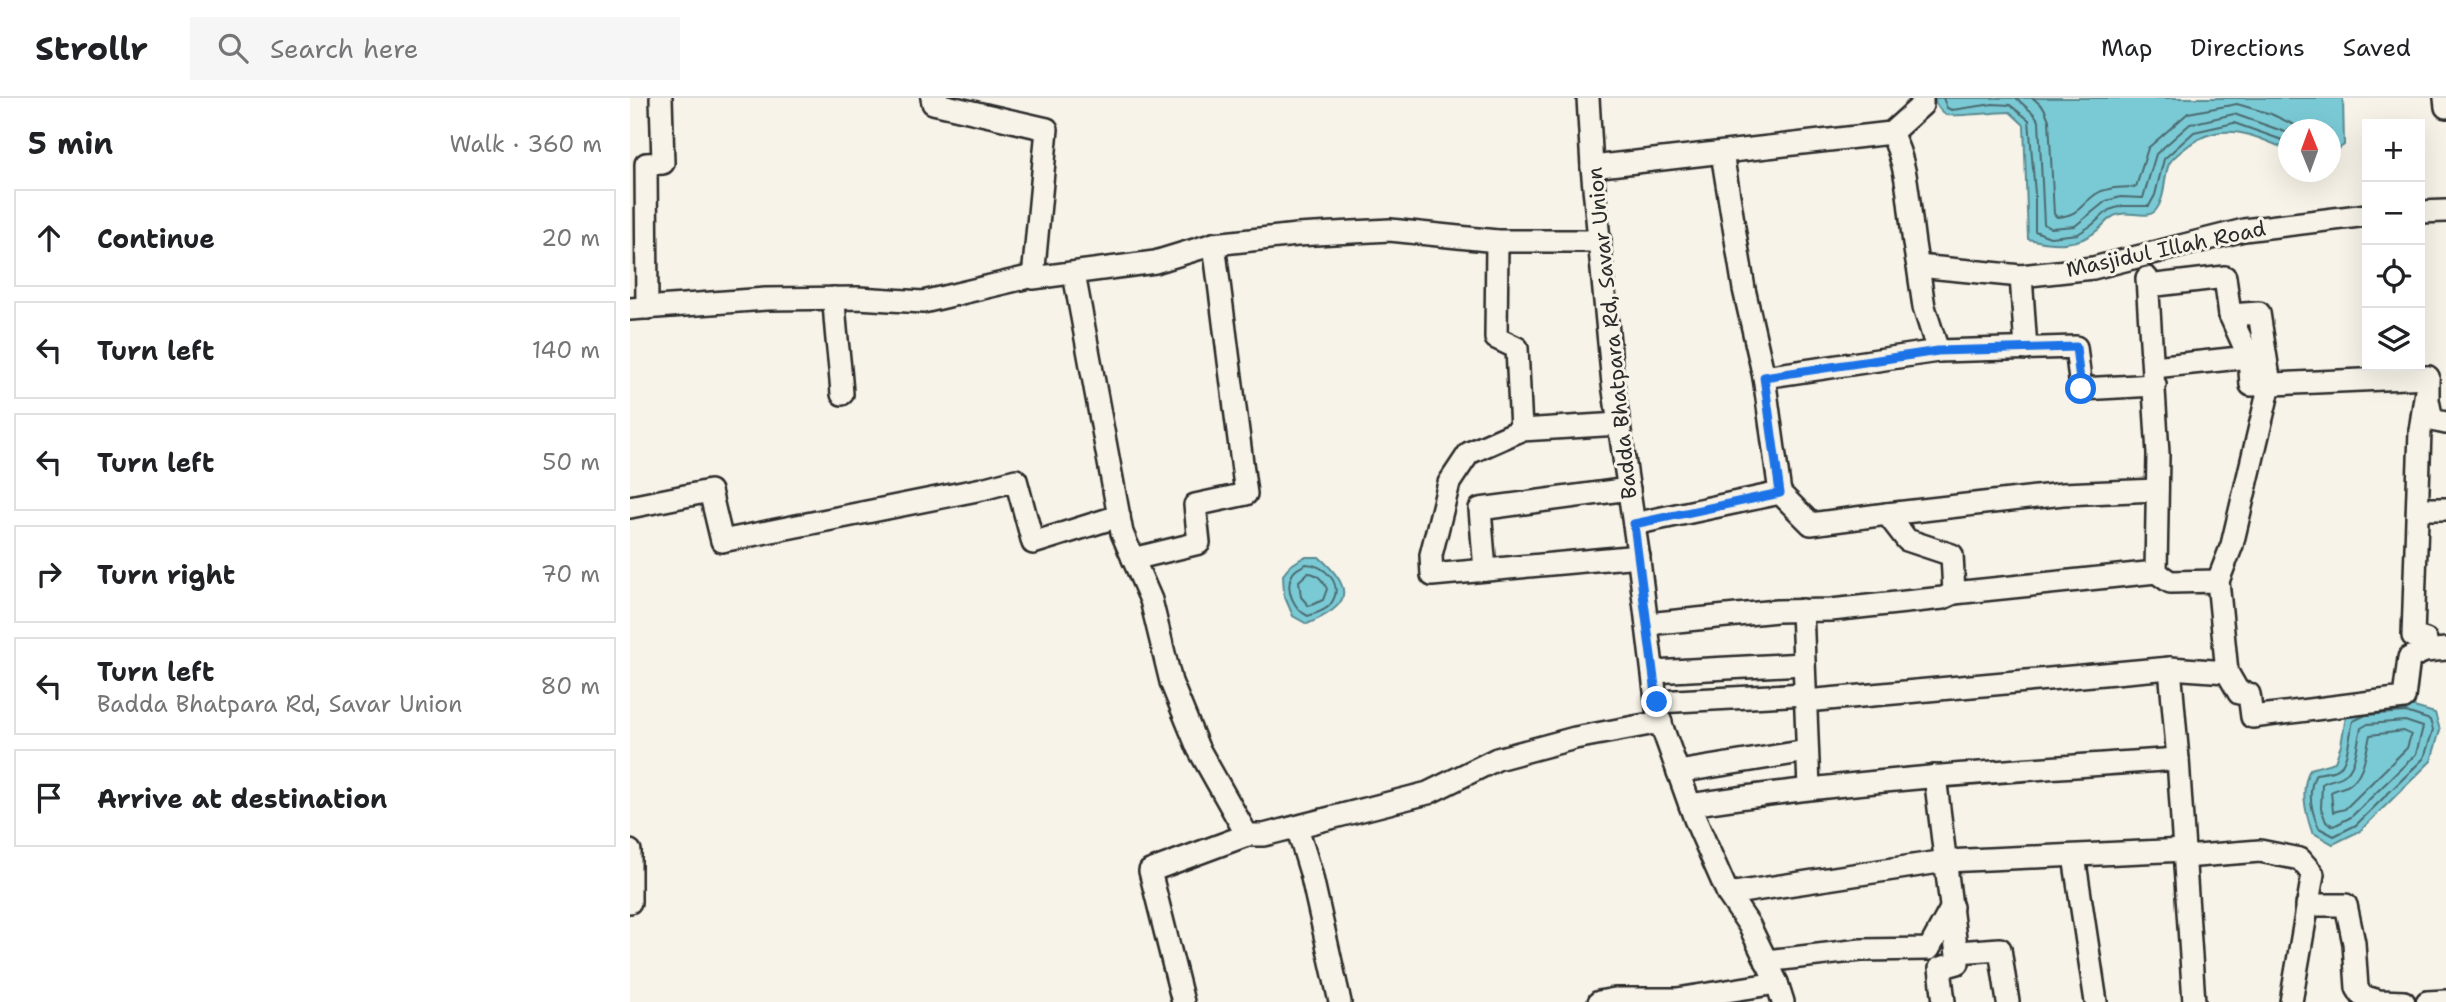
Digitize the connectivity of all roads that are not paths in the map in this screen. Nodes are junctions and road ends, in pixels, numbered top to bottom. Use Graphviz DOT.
graph roads {
  1 [pos="661,98"];
  2 [pos="932,98"];
  3 [pos="1588,98"];
  4 [pos="1922,98"];
  5 [pos="2445,98"];
  6 [pos="2446,107"];
  7 [pos="1891,133"];
  8 [pos="1723,153"];
  9 [pos="1592,167"];
  10 [pos="2446,211"];
  11 [pos="2425,212"];
  12 [pos="2362,216"];
  13 [pos="1497,241"];
  14 [pos="1600,241"];
  15 [pos="1214,244"];
  16 [pos="1917,266"];
  17 [pos="1074,274"];
  18 [pos="1033,276"];
  19 [pos="2021,276"];
  20 [pos="834,298"];
  21 [pos="638,308"];
  22 [pos="2230,315"];
  23 [pos="2026,349"];
  24 [pos="1938,351"];
  25 [pos="2249,357"];
  26 [pos="2154,376"];
  27 [pos="1764,377"];
  28 [pos="2428,377"];
  29 [pos="2270,384"];
  30 [pos="842,394"];
  31 [pos="2446,423"];
  32 [pos="1619,424"];
  33 [pos="1521,430"];
  34 [pos="1629,489"];
  35 [pos="2157,490"];
  36 [pos="1780,493"];
  37 [pos="630,507"];
  38 [pos="2418,509"];
  39 [pos="2446,509"];
  40 [pos="1887,514"];
  41 [pos="1119,516"];
  42 [pos="1634,524"];
  43 [pos="1639,556"];
  44 [pos="1133,559"];
  45 [pos="1485,570"];
  46 [pos="2156,572"];
  47 [pos="2218,581"];
  48 [pos="1954,593"];
  49 [pos="1802,610"];
  50 [pos="1647,624"];
  51 [pos="2436,650"];
  52 [pos="1804,664"];
  53 [pos="2170,668"];
  54 [pos="1653,672"];
  55 [pos="2227,672"];
  56 [pos="1805,698"];
  57 [pos="1659,712"];
  58 [pos="1807,751"];
  59 [pos="2178,759"];
  60 [pos="1678,772"];
  61 [pos="1935,776"];
  62 [pos="1809,788"];
  63 [pos="1690,805"];
  64 [pos="1297,827"];
  65 [pos="1247,835"];
  66 [pos="630,850"];
  67 [pos="2184,854"];
  68 [pos="2074,856"];
  69 [pos="1947,861"];
  70 [pos="1728,894"];
  71 [pos="630,902"];
  72 [pos="2308,905"];
  73 [pos="1952,907"];
  74 [pos="1957,952"];
  75 [pos="1766,961"];
  76 [pos="1780,992"];
  77 [pos="2446,1001"];
  78 [pos="1183,1002"];
  79 [pos="1340,1002"];
  80 [pos="1599,1002"];
  81 [pos="1944,1002"];
  82 [pos="2008,1002"];
  83 [pos="2096,1002"];
  84 [pos="2194,1002"];
  85 [pos="2291,1002"];
  86 [pos="2404,1002"];
  87 [pos="2427,1002"];
  1 -- 21 [label="street"];
  2 -- 18 [label="street"];
  3 -- 9 [label="street, Badda Bhatpara Rd, Savar Union"];
  4 -- 7 [label="street"];
  5 -- 6 [label="street"];
  7 -- 8 [label="street"];
  7 -- 16 [label="street"];
  8 -- 9 [label="street"];
  8 -- 27 [label="street"];
  9 -- 14 [label="street, Badda Bhatpara Rd, Savar Union"];
  10 -- 11 [label="street"];
  12 -- 19 [label="street, Masjidul Illah Road"];
  13 -- 14 [label="street"];
  13 -- 15 [label="street"];
  13 -- 33 [label="street"];
  14 -- 32 [label="street, Badda Bhatpara Rd, Savar Union"];
  15 -- 17 [label="street"];
  15 -- 44 [label="street"];
  16 -- 19 [label="street, Masjidul Illah Road"];
  16 -- 24 [label="street"];
  17 -- 18 [label="street"];
  17 -- 41 [label="street"];
  18 -- 20 [label="street"];
  19 -- 23 [label="street"];
  20 -- 21 [label="street"];
  20 -- 30 [label="street"];
  22 -- 25 [label="street"];
  22 -- 26 [label="street"];
  22 -- 29 [label="street"];
  23 -- 24 [label="street"];
  23 -- 26 [label="street"];
  24 -- 27 [label="street"];
  25 -- 26 [label="street"];
  25 -- 29 [label="street"];
  26 -- 35 [label="street"];
  27 -- 36 [label="street"];
  28 -- 29 [label="street"];
  28 -- 31 [label="street"];
  28 -- 38 [label="street"];
  29 -- 47 [label="street"];
  32 -- 33 [label="street"];
  32 -- 34 [label="street, Badda Bhatpara Rd, Savar Union"];
  33 -- 45 [label="street"];
  34 -- 42 [label="street, Badda Bhatpara Rd, Savar Union"];
  34 -- 45 [label="street"];
  35 -- 40 [label="street"];
  35 -- 46 [label="street"];
  36 -- 40 [label="street"];
  36 -- 42 [label="street"];
  37 -- 41 [label="street"];
  38 -- 39 [label="street"];
  38 -- 51 [label="street"];
  40 -- 48 [label="street"];
  41 -- 44 [label="street"];
  42 -- 43 [label="street, Badda Bhatpara Rd, Savar Union"];
  43 -- 45 [label="street"];
  43 -- 50 [label="street, Badda Bhatpara Rd, Savar Union"];
  44 -- 65 [label="street"];
  46 -- 47 [label="street"];
  46 -- 48 [label="street"];
  47 -- 55 [label="street"];
  48 -- 49 [label="street"];
  49 -- 50 [label="street"];
  49 -- 52 [label="street"];
  50 -- 54 [label="street, Badda Bhatpara Rd, Savar Union"];
  51 -- 55 [label="street"];
  52 -- 54 [label="street"];
  52 -- 56 [label="street"];
  53 -- 55 [label="street"];
  53 -- 56 [label="street"];
  53 -- 59 [label="street"];
  54 -- 57 [label="street, Badda Bhatpara Rd, Savar Union"];
  56 -- 57 [label="street"];
  56 -- 58 [label="street"];
  57 -- 60 [label="street, Badda Bhatpara Rd, Savar Union"];
  57 -- 64 [label="street"];
  58 -- 60 [label="street"];
  58 -- 62 [label="street"];
  59 -- 61 [label="street"];
  59 -- 67 [label="street"];
  60 -- 63 [label="street, Badda Bhatpara Rd, Savar Union"];
  61 -- 62 [label="street"];
  61 -- 69 [label="street"];
  62 -- 63 [label="street"];
  63 -- 70 [label="street, Badda Bhatpara Rd, Savar Union"];
  64 -- 65 [label="street"];
  64 -- 79 [label="street"];
  65 -- 78 [label="street"];
  66 -- 71 [label="street"];
  67 -- 68 [label="street"];
  67 -- 72 [label="street"];
  67 -- 84 [label="street"];
  68 -- 69 [label="street"];
  68 -- 83 [label="street"];
  69 -- 70 [label="street"];
  69 -- 73 [label="street"];
  70 -- 75 [label="street, Badda Bhatpara Rd, Savar Union"];
  72 -- 85 [label="street"];
  72 -- 86 [label="street"];
  73 -- 74 [label="street"];
  73 -- 75 [label="street"];
  74 -- 81 [label="street"];
  74 -- 82 [label="street"];
  75 -- 76 [label="street, Badda Bhatpara Rd, Savar Union"];
  76 -- 80 [label="street"];
  77 -- 87 [label="street"];
}
